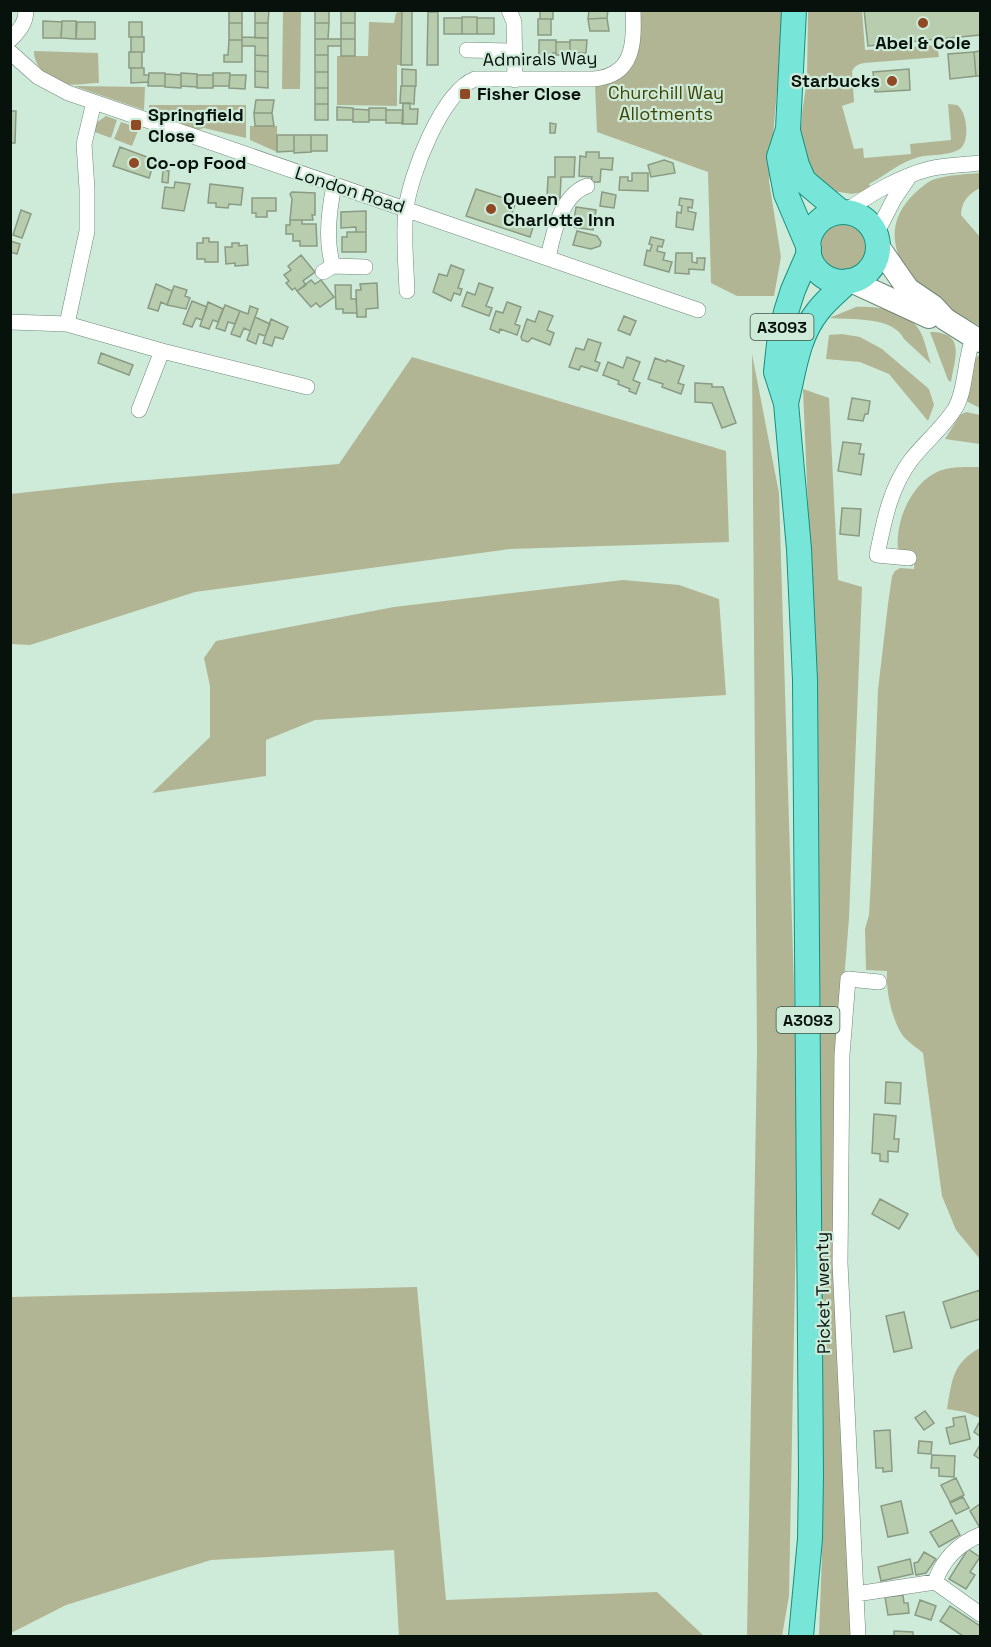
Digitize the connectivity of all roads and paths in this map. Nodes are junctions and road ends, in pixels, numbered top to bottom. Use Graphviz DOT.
graph roads {
  1 [pos="26,10"];
  2 [pos="508,10"];
  3 [pos="633,10"];
  4 [pos="794,10"];
  5 [pos="10,40"];
  6 [pos="467,50"];
  7 [pos="515,51"];
  8 [pos="10,52"];
  9 [pos="516,80"];
  10 [pos="94,102"];
  11 [pos="788,129"];
  12 [pos="981,163"];
  13 [pos="909,177"];
  14 [pos="334,186"];
  15 [pos="587,186"];
  16 [pos="406,208"];
  17 [pos="843,212"];
  18 [pos="877,240"];
  19 [pos="809,250"];
  20 [pos="548,258"];
  21 [pos="365,267"];
  22 [pos="849,281"];
  23 [pos="407,291"];
  24 [pos="698,310"];
  25 [pos="945,319"];
  26 [pos="10,322"];
  27 [pos="67,324"];
  28 [pos="977,338"];
  29 [pos="162,351"];
  30 [pos="307,387"];
  31 [pos="786,403"];
  32 [pos="139,410"];
  33 [pos="909,558"];
  34 [pos="879,982"];
  35 [pos="981,1535"];
  36 [pos="935,1582"];
  37 [pos="856,1594"];
  38 [pos="981,1614"];
  39 [pos="801,1636"];
  40 [pos="858,1636"];
  1 -- 5 [label="street"];
  2 -- 7 [label="street"];
  3 -- 9 [label="street, Admirals Way"];
  4 -- 11 [label="main road"];
  6 -- 7 [label="street"];
  7 -- 9 [label="street"];
  8 -- 10 [label="street, London Road"];
  9 -- 16 [label="street, Admirals Way"];
  10 -- 14 [label="street, London Road"];
  10 -- 27 [label="street"];
  11 -- 17 [label="main road"];
  11 -- 19 [label="main road"];
  12 -- 13 [label="street"];
  13 -- 17 [label="street"];
  13 -- 18 [label="street"];
  14 -- 16 [label="street, London Road"];
  14 -- 21 [label="street"];
  15 -- 20 [label="street"];
  16 -- 20 [label="street, London Road"];
  16 -- 23 [label="street, Admirals Way"];
  17 -- 18 [label="main road"];
  17 -- 19 [label="main road"];
  18 -- 22 [label="main road"];
  18 -- 25 [label="main road"];
  19 -- 22 [label="main road"];
  19 -- 31 [label="main road, A3093"];
  20 -- 24 [label="street, London Road"];
  22 -- 25 [label="main road"];
  22 -- 31 [label="main road, A3093"];
  25 -- 28 [label="main road"];
  26 -- 27 [label="street"];
  27 -- 29 [label="street"];
  28 -- 33 [label="street"];
  29 -- 30 [label="street"];
  29 -- 32 [label="street"];
  31 -- 39 [label="main road, A3093"];
  34 -- 37 [label="street, Picket Twenty"];
  35 -- 36 [label="street"];
  36 -- 37 [label="street"];
  36 -- 38 [label="street"];
  37 -- 40 [label="street, Picket Twenty"];
}
